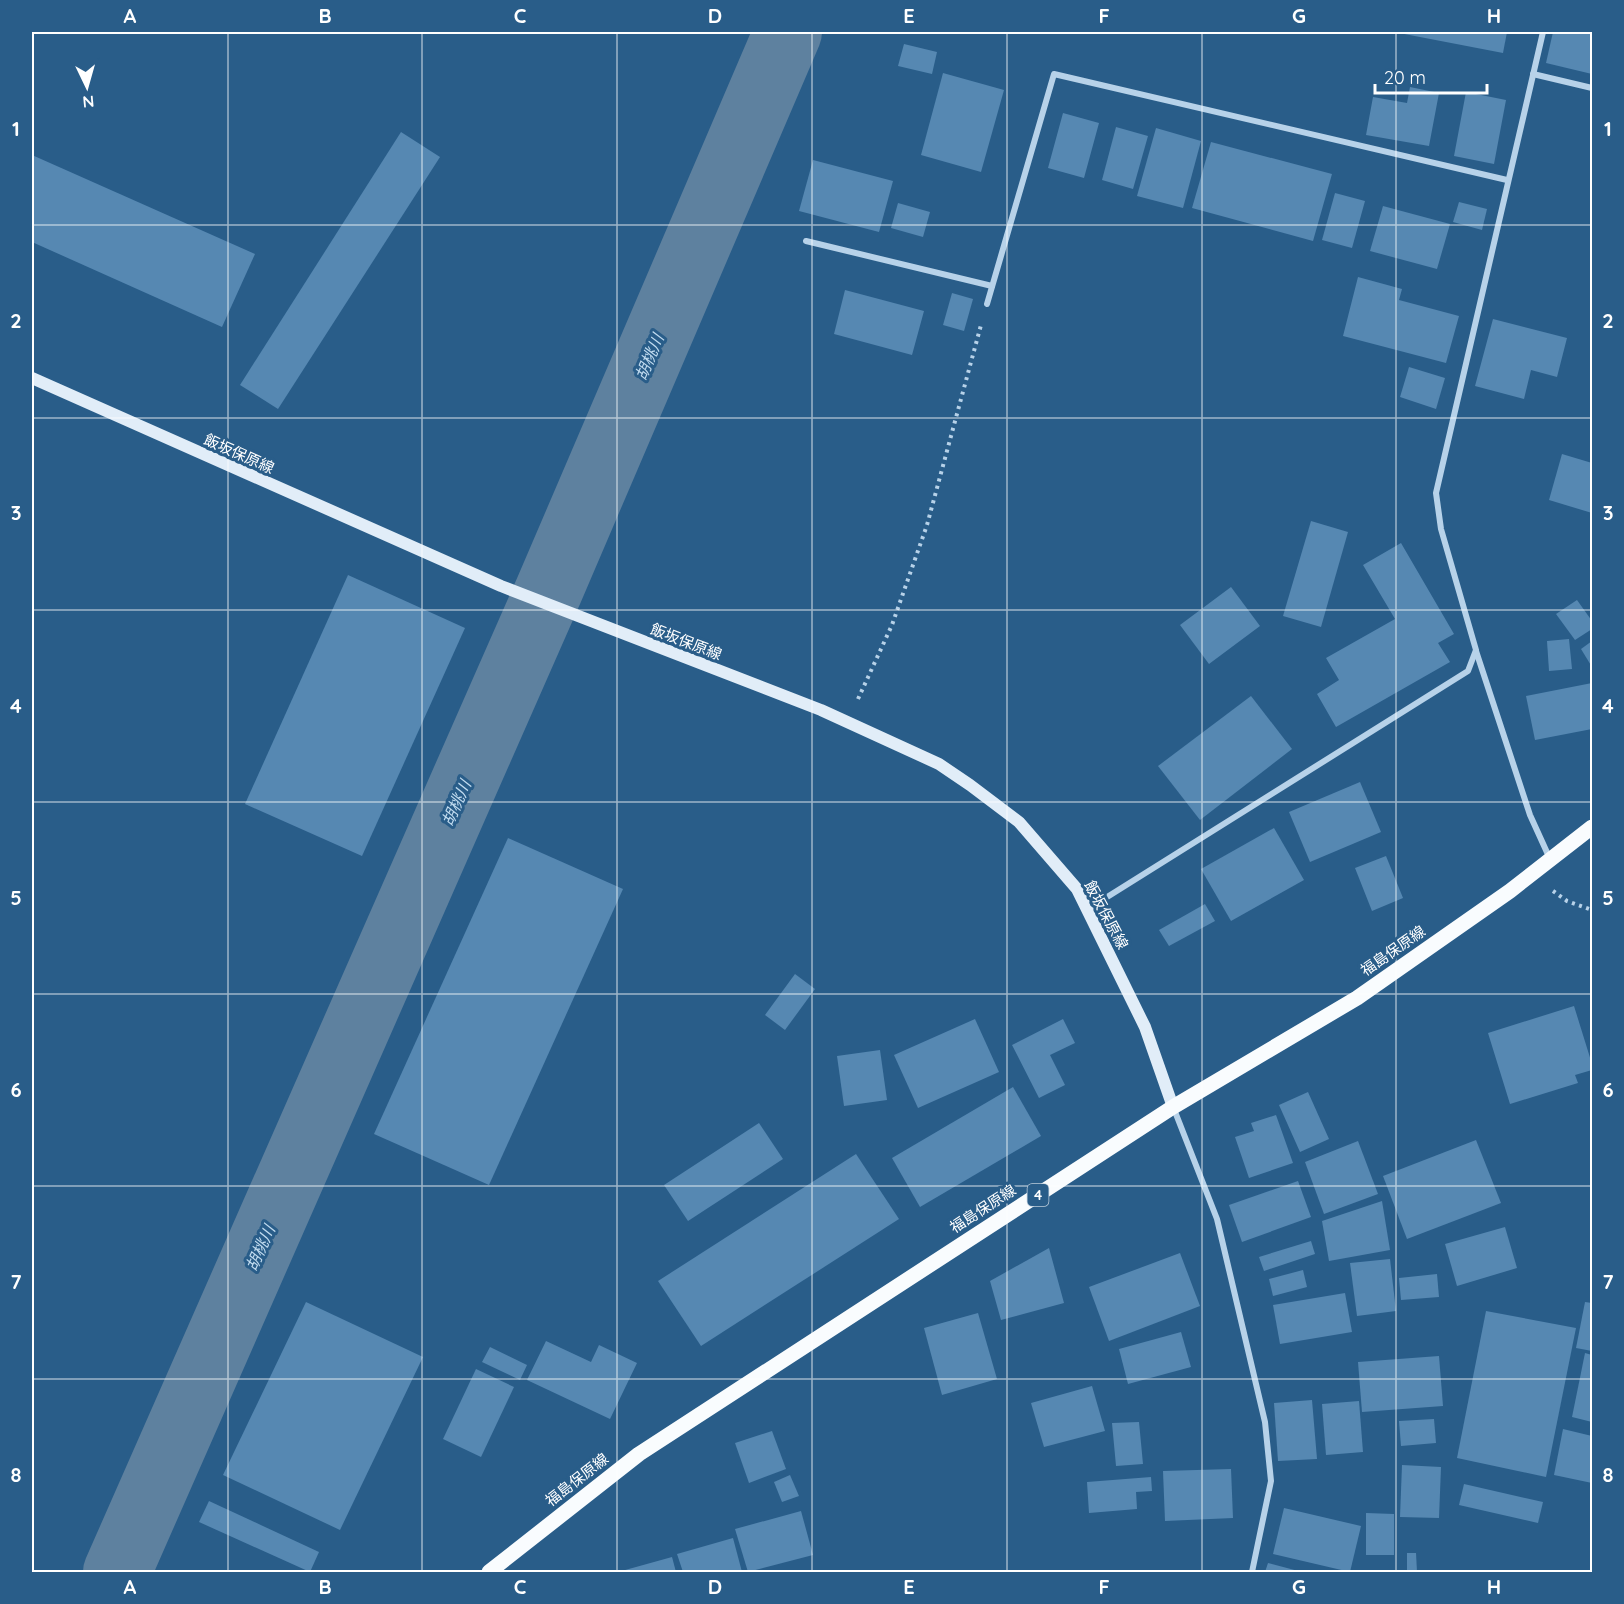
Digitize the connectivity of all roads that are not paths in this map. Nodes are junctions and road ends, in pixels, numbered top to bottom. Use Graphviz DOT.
graph roads {
  1 [pos="1543,32"];
  2 [pos="1533,74"];
  3 [pos="1593,88"];
  4 [pos="1507,180"];
  5 [pos="806,241"];
  6 [pos="992,286"];
  7 [pos="987,304"];
  8 [pos="32,378"];
  9 [pos="1476,650"];
  10 [pos="1593,827"];
  11 [pos="1551,859"];
  12 [pos="1088,909"];
  13 [pos="1173,1107"];
  14 [pos="489,1572"];
  15 [pos="1252,1572"];
  1 -- 2 [label="street"];
  2 -- 3 [label="street"];
  2 -- 4 [label="street"];
  4 -- 6 [label="street"];
  4 -- 9 [label="street"];
  5 -- 6 [label="street"];
  6 -- 7 [label="street"];
  8 -- 12 [label="main road, 飯坂保原線"];
  9 -- 11 [label="street"];
  9 -- 12 [label="street"];
  10 -- 11 [label="main road, 福島保原線 / 4"];
  11 -- 13 [label="main road, 福島保原線 / 4"];
  12 -- 13 [label="main road, 飯坂保原線"];
  13 -- 14 [label="main road, 福島保原線 / 4"];
  13 -- 15 [label="street"];
}
